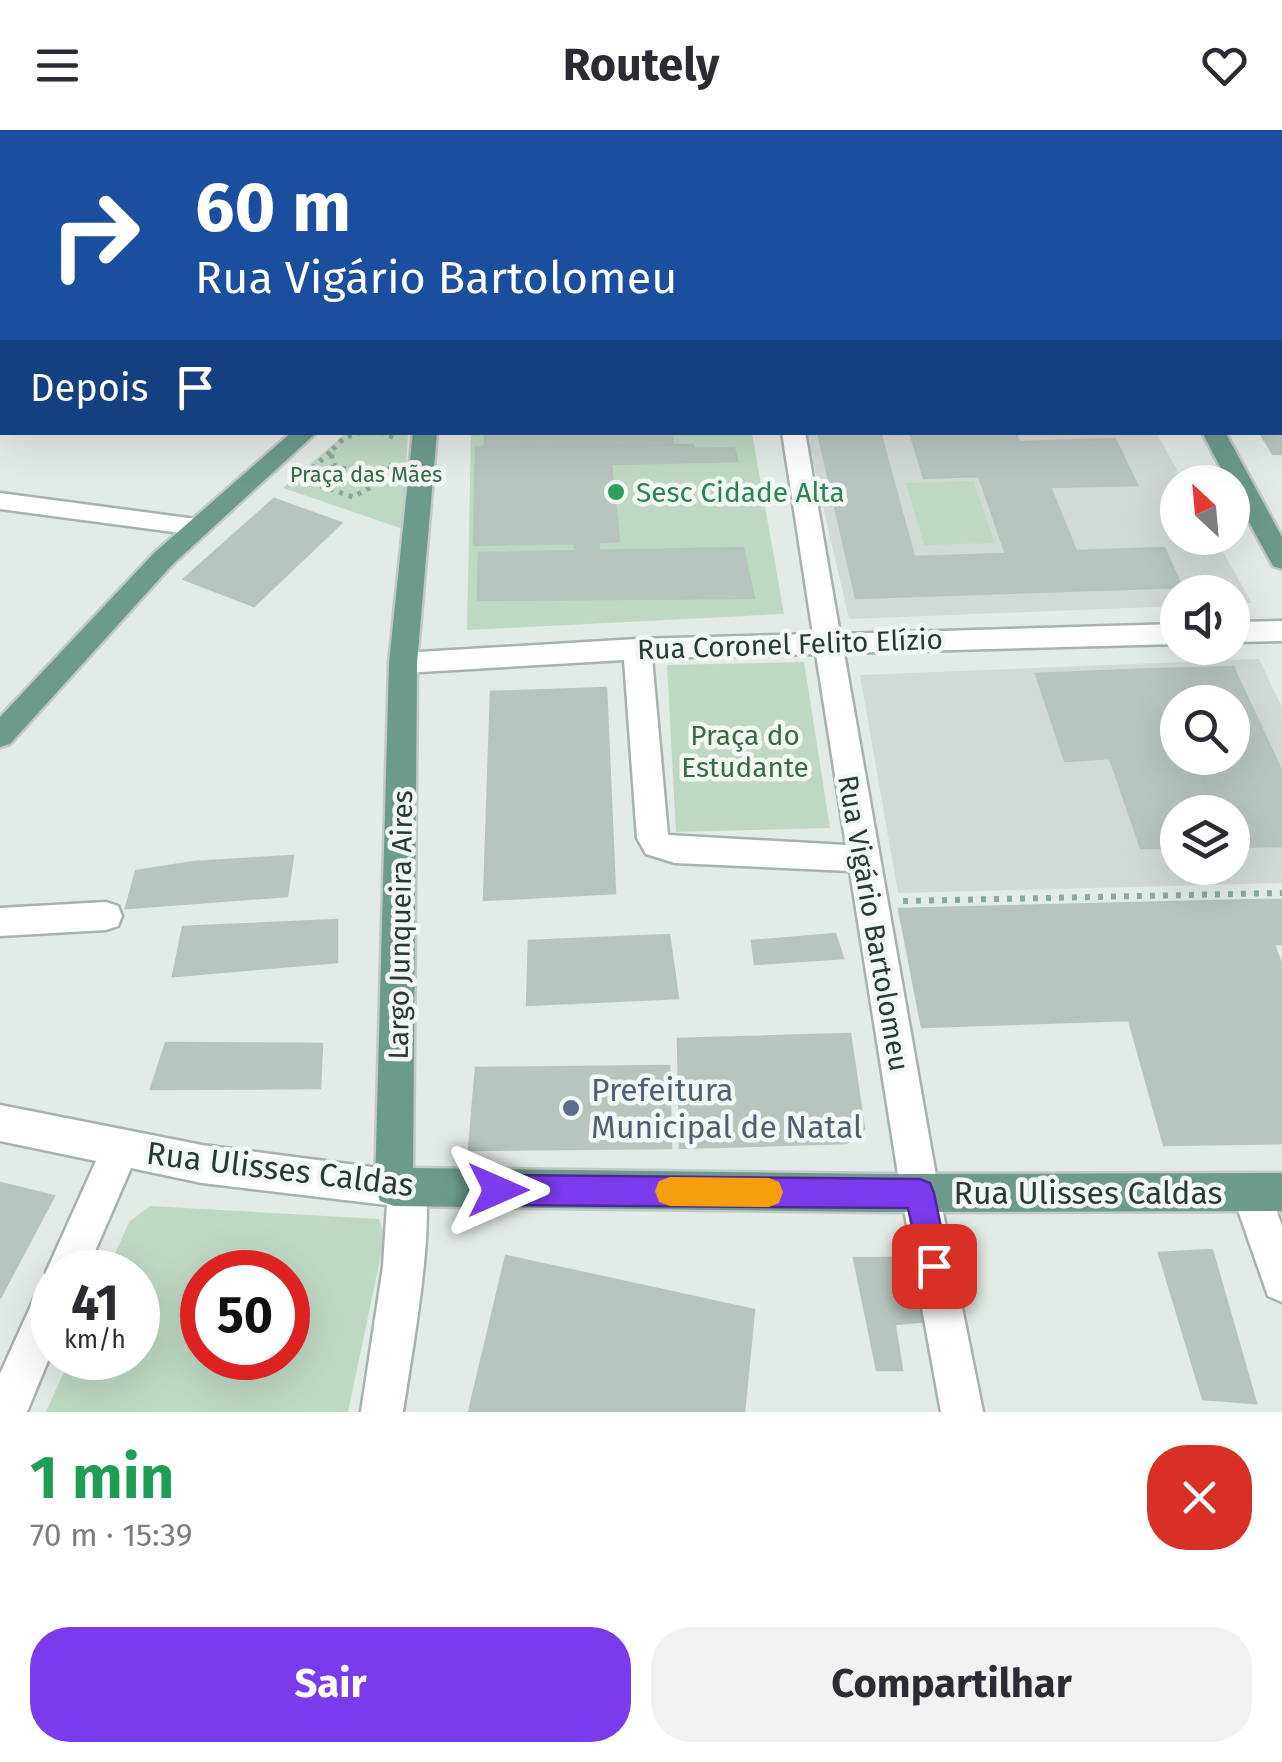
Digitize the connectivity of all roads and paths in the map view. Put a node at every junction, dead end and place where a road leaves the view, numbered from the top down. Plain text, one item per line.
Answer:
1 (303, 435) edge
2 (347, 435) edge
3 (352, 435) edge
4 (385, 435) edge
5 (424, 435) edge
6 (794, 435) edge
7 (1214, 435) edge
8 (344, 438) junction
9 (399, 443) dead end
10 (331, 451) junction
11 (0, 500) edge
12 (196, 527) junction
13 (1282, 560) edge
14 (1282, 631) edge
15 (1250, 632) edge
16 (1160, 634) edge
17 (828, 642) junction
18 (637, 649) junction
19 (403, 662) junction
20 (0, 736) edge
21 (863, 858) junction
22 (1282, 893) edge
23 (872, 902) junction
24 (106, 916) dead end
25 (0, 922) edge
26 (0, 1123) edge
27 (121, 1148) junction
28 (401, 1187) junction
29 (1266, 1192) edge
30 (920, 1193) junction
31 (76, 1250) edge
32 (1282, 1282) edge
33 (30, 1356) edge
34 (6, 1412) edge
35 (382, 1412) edge
36 (962, 1412) edge

1 - 12 main road
2 - 8 path
3 - 8 path
4 - 9 path
5 - 19 main road, Largo Junqueira Aires
6 - 17 street, Rua Vigário Bartolomeu
7 - 13 main road
8 - 10 path
10 - 10 path
11 - 12 street
12 - 20 main road
14 - 15 street
16 - 17 street, Rua Coronel Felito Elízio
17 - 18 street, Rua Coronel Felito Elízio
17 - 21 street, Rua Vigário Bartolomeu
18 - 19 street, Rua Coronel Felito Elízio
18 - 21 street
19 - 28 main road, Largo Junqueira Aires
21 - 23 street, Rua Vigário Bartolomeu
22 - 23 path
23 - 30 street, Rua Vigário Bartolomeu
24 - 25 street
26 - 27 street, Rua Ulisses Caldas
27 - 28 street, Rua Ulisses Caldas
27 - 31 street
28 - 30 main road, Rua Ulisses Caldas
28 - 35 street
29 - 30 main road, Rua Ulisses Caldas
29 - 32 street
30 - 36 street, Rua Vigário Bartolomeu
33 - 34 street

